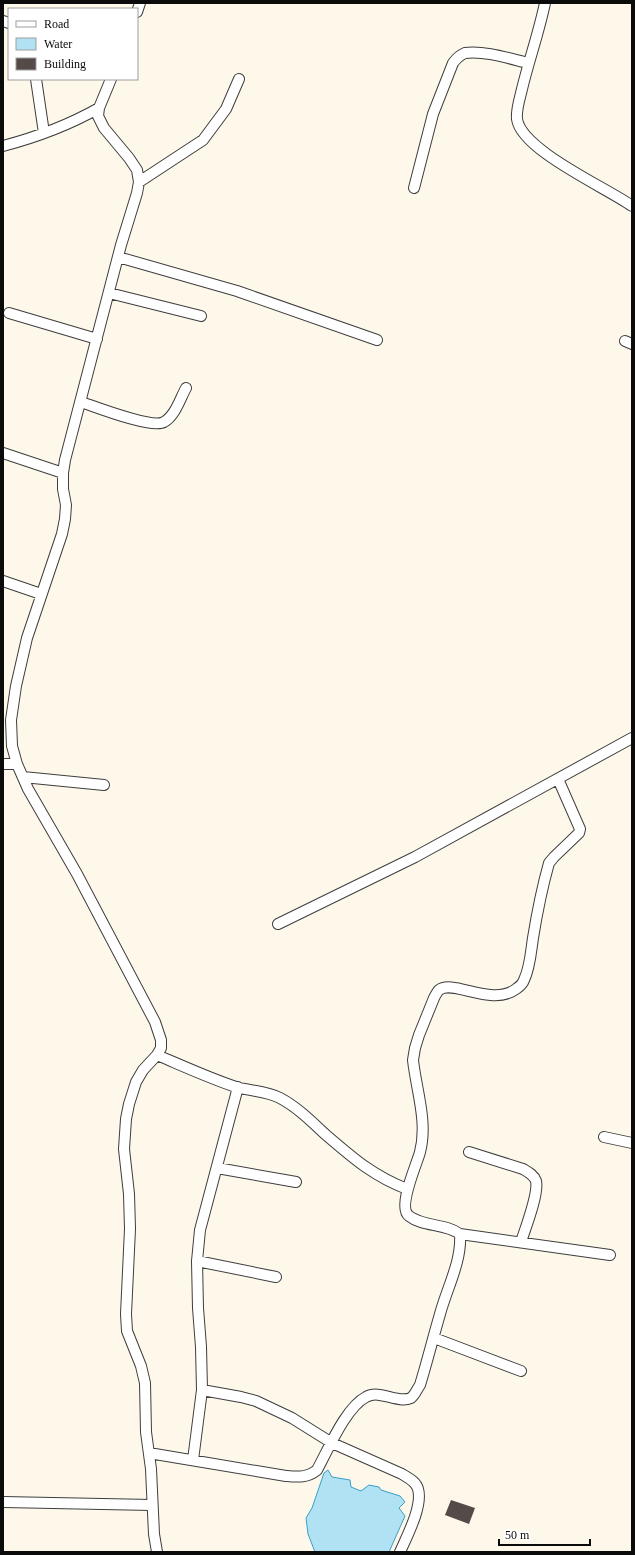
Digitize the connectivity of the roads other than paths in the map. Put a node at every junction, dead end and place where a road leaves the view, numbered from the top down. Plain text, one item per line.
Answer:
1 (545, 3) edge
2 (528, 63) junction
3 (239, 79) dead end
4 (36, 80) edge
5 (111, 80) edge
6 (99, 108) junction
7 (44, 133) junction
8 (3, 146) edge
9 (139, 182) junction
10 (414, 188) dead end
11 (632, 206) edge
12 (118, 257) junction
13 (109, 293) junction
14 (9, 313) dead end
15 (201, 316) dead end
16 (97, 338) junction
17 (377, 340) dead end
18 (186, 388) dead end
19 (81, 402) junction
20 (3, 453) edge
21 (63, 473) junction
22 (3, 581) edge
23 (41, 594) junction
24 (632, 738) edge
25 (3, 764) edge
26 (17, 764) junction
27 (23, 777) junction
28 (558, 779) junction
29 (104, 785) dead end
30 (278, 924) dead end
31 (157, 1055) junction
32 (238, 1087) junction
33 (604, 1137) dead end
34 (632, 1143) edge
35 (469, 1152) dead end
36 (217, 1168) junction
37 (296, 1182) dead end
38 (408, 1190) junction
39 (460, 1234) junction
40 (521, 1242) junction
41 (610, 1255) dead end
42 (197, 1261) junction
43 (276, 1277) dead end
44 (434, 1338) junction
45 (521, 1372) dead end
46 (202, 1390) junction
47 (332, 1443) junction
48 (149, 1453) junction
49 (193, 1460) junction
50 (3, 1502) edge
51 (152, 1505) junction
52 (157, 1552) edge
53 (402, 1552) edge

1 - 2 street
2 - 10 street
2 - 11 street
3 - 9 street
4 - 7 street
5 - 6 street
6 - 7 street
6 - 9 street
7 - 8 street
9 - 12 street
12 - 13 street
12 - 17 street
13 - 15 street
13 - 16 street
14 - 16 street
16 - 19 street
18 - 19 street
19 - 21 street
20 - 21 street
21 - 23 street
22 - 23 street
23 - 26 street
24 - 28 street
25 - 26 street
26 - 27 street
27 - 29 street
27 - 31 street
28 - 30 street
28 - 38 street
31 - 32 street
31 - 48 street
32 - 36 street
32 - 38 street
33 - 34 street
35 - 40 street
36 - 37 street
36 - 42 street
38 - 39 street
39 - 40 street
39 - 44 street
40 - 41 street
42 - 43 street
42 - 46 street
44 - 45 street
44 - 47 street
46 - 47 street
46 - 49 street
47 - 49 street
47 - 53 street
48 - 49 street
48 - 51 street
50 - 51 street
51 - 52 street

